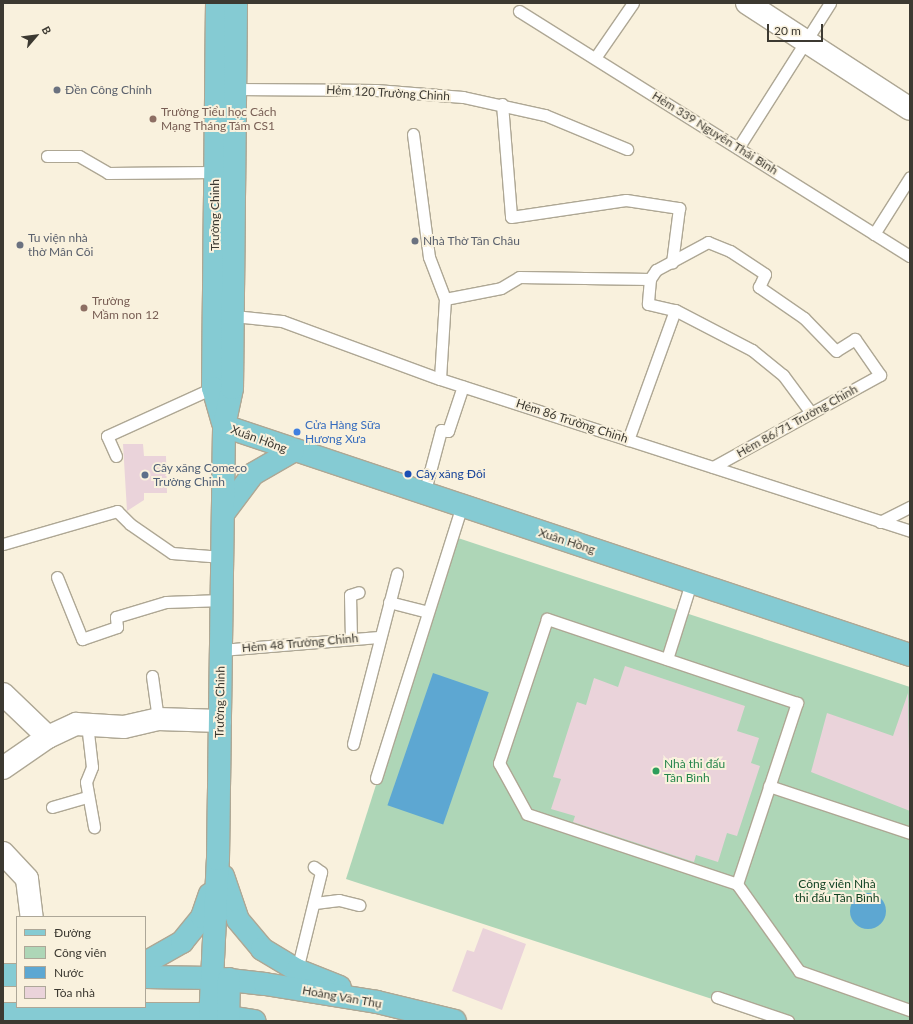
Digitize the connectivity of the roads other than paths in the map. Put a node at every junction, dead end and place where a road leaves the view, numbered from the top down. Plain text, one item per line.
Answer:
1 (217, 3) edge
2 (236, 3) edge
3 (633, 3) edge
4 (747, 3) edge
5 (830, 3) edge
6 (519, 11) dead end
7 (805, 41) junction
8 (595, 58) junction
9 (236, 89) junction
10 (502, 104) junction
11 (910, 109) edge
12 (413, 134) dead end
13 (738, 148) junction
14 (627, 149) dead end
15 (47, 156) dead end
16 (225, 173) junction
17 (910, 177) edge
18 (874, 234) junction
19 (910, 256) edge
20 (672, 263) junction
21 (650, 278) junction
22 (445, 299) junction
23 (675, 310) junction
24 (234, 316) junction
25 (440, 379) junction
26 (463, 386) junction
27 (214, 388) junction
28 (811, 413) junction
29 (224, 426) junction
30 (628, 440) junction
31 (293, 451) junction
32 (116, 456) dead end
33 (713, 467) junction
34 (424, 494) junction
35 (462, 506) junction
36 (910, 507) edge
37 (223, 514) junction
38 (880, 522) junction
39 (910, 532) edge
40 (3, 544) edge
41 (222, 557) junction
42 (397, 574) dead end
43 (57, 577) dead end
44 (691, 583) junction
45 (359, 592) dead end
46 (222, 600) junction
47 (389, 602) junction
48 (428, 612) junction
49 (378, 637) junction
50 (351, 639) junction
51 (221, 650) junction
52 (910, 655) edge
53 (667, 658) junction
54 (152, 676) dead end
55 (3, 694) edge
56 (158, 719) junction
57 (220, 721) junction
58 (86, 724) junction
59 (48, 737) junction
60 (353, 744) dead end
61 (3, 768) edge
62 (376, 778) dead end
63 (769, 786) junction
64 (88, 797) junction
65 (52, 807) dead end
66 (94, 827) dead end
67 (910, 833) edge
68 (3, 853) edge
69 (218, 860) junction
70 (314, 867) dead end
71 (737, 884) junction
72 (315, 903) junction
73 (359, 905) dead end
74 (32, 916) edge
75 (146, 963) edge
76 (297, 970) junction
77 (3, 975) edge
78 (16, 975) edge
79 (146, 978) edge
80 (220, 979) junction
81 (717, 997) dead end
82 (377, 1002) junction
83 (910, 1010) edge
84 (142, 1011) edge
85 (3, 1014) edge
86 (112, 1018) edge
87 (219, 1018) edge
88 (254, 1021) edge
89 (455, 1021) edge
90 (788, 1021) edge

1 - 16 main road, Trường Chinh
2 - 9 main road, Trường Chinh
3 - 8 lane
4 - 7 street
5 - 7 lane
6 - 8 lane, Hẻm 339 Nguyễn Thái Bình
7 - 11 street
7 - 13 lane
8 - 13 lane, Hẻm 339 Nguyễn Thái Bình
9 - 10 lane, Hẻm 120 Trường Chinh
9 - 16 main road, Trường Chinh
10 - 14 lane, Hẻm 120 Trường Chinh
10 - 20 lane
12 - 22 lane
13 - 18 lane, Hẻm 339 Nguyễn Thái Bình
15 - 16 lane
16 - 24 main road, Trường Chinh
16 - 27 main road, Trường Chinh
17 - 18 lane
18 - 19 lane, Hẻm 339 Nguyễn Thái Bình
20 - 21 lane
20 - 28 lane, Hẻm 86/71 Trường Chinh
21 - 22 lane
21 - 23 lane
22 - 25 lane
23 - 28 lane
23 - 30 lane
24 - 25 lane, Hẻm 86 Trường Chinh
24 - 29 main road, Trường Chinh
25 - 26 lane, Hẻm 86 Trường Chinh
26 - 30 lane, Hẻm 86 Trường Chinh
26 - 34 lane
27 - 29 main road, Trường Chinh
27 - 32 lane
28 - 33 lane, Hẻm 86/71 Trường Chinh
29 - 31 main road, Xuân Hồng
29 - 37 main road, Trường Chinh
30 - 33 lane, Hẻm 86 Trường Chinh
31 - 34 main road, Xuân Hồng
31 - 37 main road
33 - 38 lane, Hẻm 86 Trường Chinh
34 - 35 main road, Xuân Hồng
35 - 44 main road, Xuân Hồng
35 - 48 lane
36 - 38 lane
37 - 41 main road, Trường Chinh
38 - 39 lane, Hẻm 86 Trường Chinh
40 - 41 lane
41 - 46 main road, Trường Chinh
42 - 47 lane, Hẻm 48 Trường Chinh
43 - 46 lane
44 - 52 main road, Xuân Hồng
44 - 53 lane
45 - 50 lane
46 - 51 main road, Trường Chinh
47 - 48 lane
47 - 49 lane, Hẻm 48 Trường Chinh
48 - 62 lane
49 - 50 lane, Hẻm 48 Trường Chinh
49 - 60 lane, Hẻm 48 Trường Chinh
50 - 51 lane, Hẻm 48 Trường Chinh
51 - 57 main road, Trường Chinh
53 - 63 lane
53 - 71 lane
54 - 56 lane
55 - 59 street
56 - 57 street
56 - 58 street
57 - 69 main road, Trường Chinh
58 - 59 street
58 - 64 lane
59 - 61 street
63 - 67 lane
63 - 71 lane
64 - 65 lane
64 - 66 lane
68 - 74 street
69 - 75 main road
69 - 76 main road
69 - 80 main road, Trường Chinh
70 - 72 lane
71 - 83 lane
72 - 73 lane
72 - 76 lane
76 - 82 main road
77 - 78 main road
79 - 80 main road, Hoàng Văn Thụ
80 - 82 main road, Hoàng Văn Thụ
80 - 87 main road, Trường Chinh
81 - 90 lane
82 - 89 main road, Hoàng Văn Thụ
84 - 86 main road
84 - 87 main road
85 - 86 main road
87 - 88 main road

